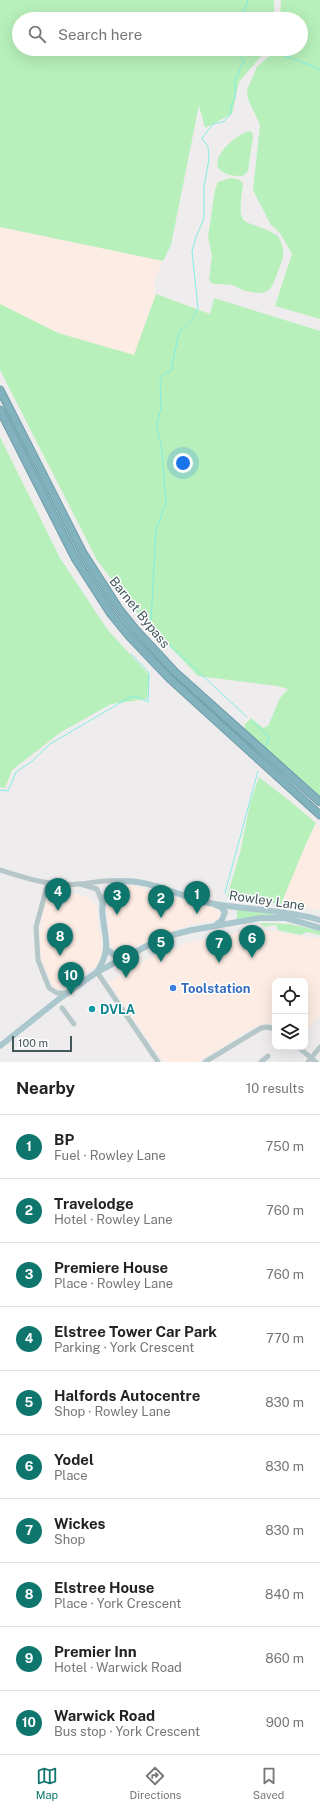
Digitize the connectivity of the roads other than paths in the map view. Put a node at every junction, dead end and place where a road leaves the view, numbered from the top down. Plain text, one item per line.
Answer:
1 (0, 390) edge
2 (0, 410) edge
3 (320, 802) edge
4 (320, 815) edge
5 (0, 870) edge
6 (122, 882) junction
7 (48, 883) junction
8 (80, 884) junction
9 (102, 902) junction
10 (215, 904) junction
11 (320, 920) edge
12 (216, 925) junction
13 (320, 928) edge
14 (106, 949) junction
15 (129, 954) junction
16 (97, 972) junction
17 (64, 995) junction
18 (62, 1008) dead end
19 (74, 1024) dead end
20 (272, 1028) edge
21 (0, 1046) edge
22 (320, 1048) edge
23 (301, 1050) edge
24 (268, 1056) dead end
25 (309, 1060) edge
26 (158, 1062) edge
27 (205, 1062) edge
28 (261, 1062) edge
29 (316, 1062) edge

1 - 3 highway, Barnet Bypass
2 - 4 highway, Barnet Bypass
5 - 7 street, Rowley Lane
6 - 8 street, Rowley Lane
6 - 9 main road
6 - 10 main road, Rowley Lane
7 - 8 street, Rowley Lane
7 - 17 street
8 - 9 street
9 - 14 main road
10 - 11 main road, Rowley Lane
10 - 12 main road
12 - 13 main road, Rowley Lane
12 - 15 main road, Rowley Lane
14 - 15 main road
14 - 16 main road
15 - 16 main road, Rowley Lane
16 - 17 main road
16 - 26 street
17 - 21 main road
18 - 19 street
20 - 27 street
22 - 25 street
23 - 25 street
24 - 28 street
25 - 29 street

